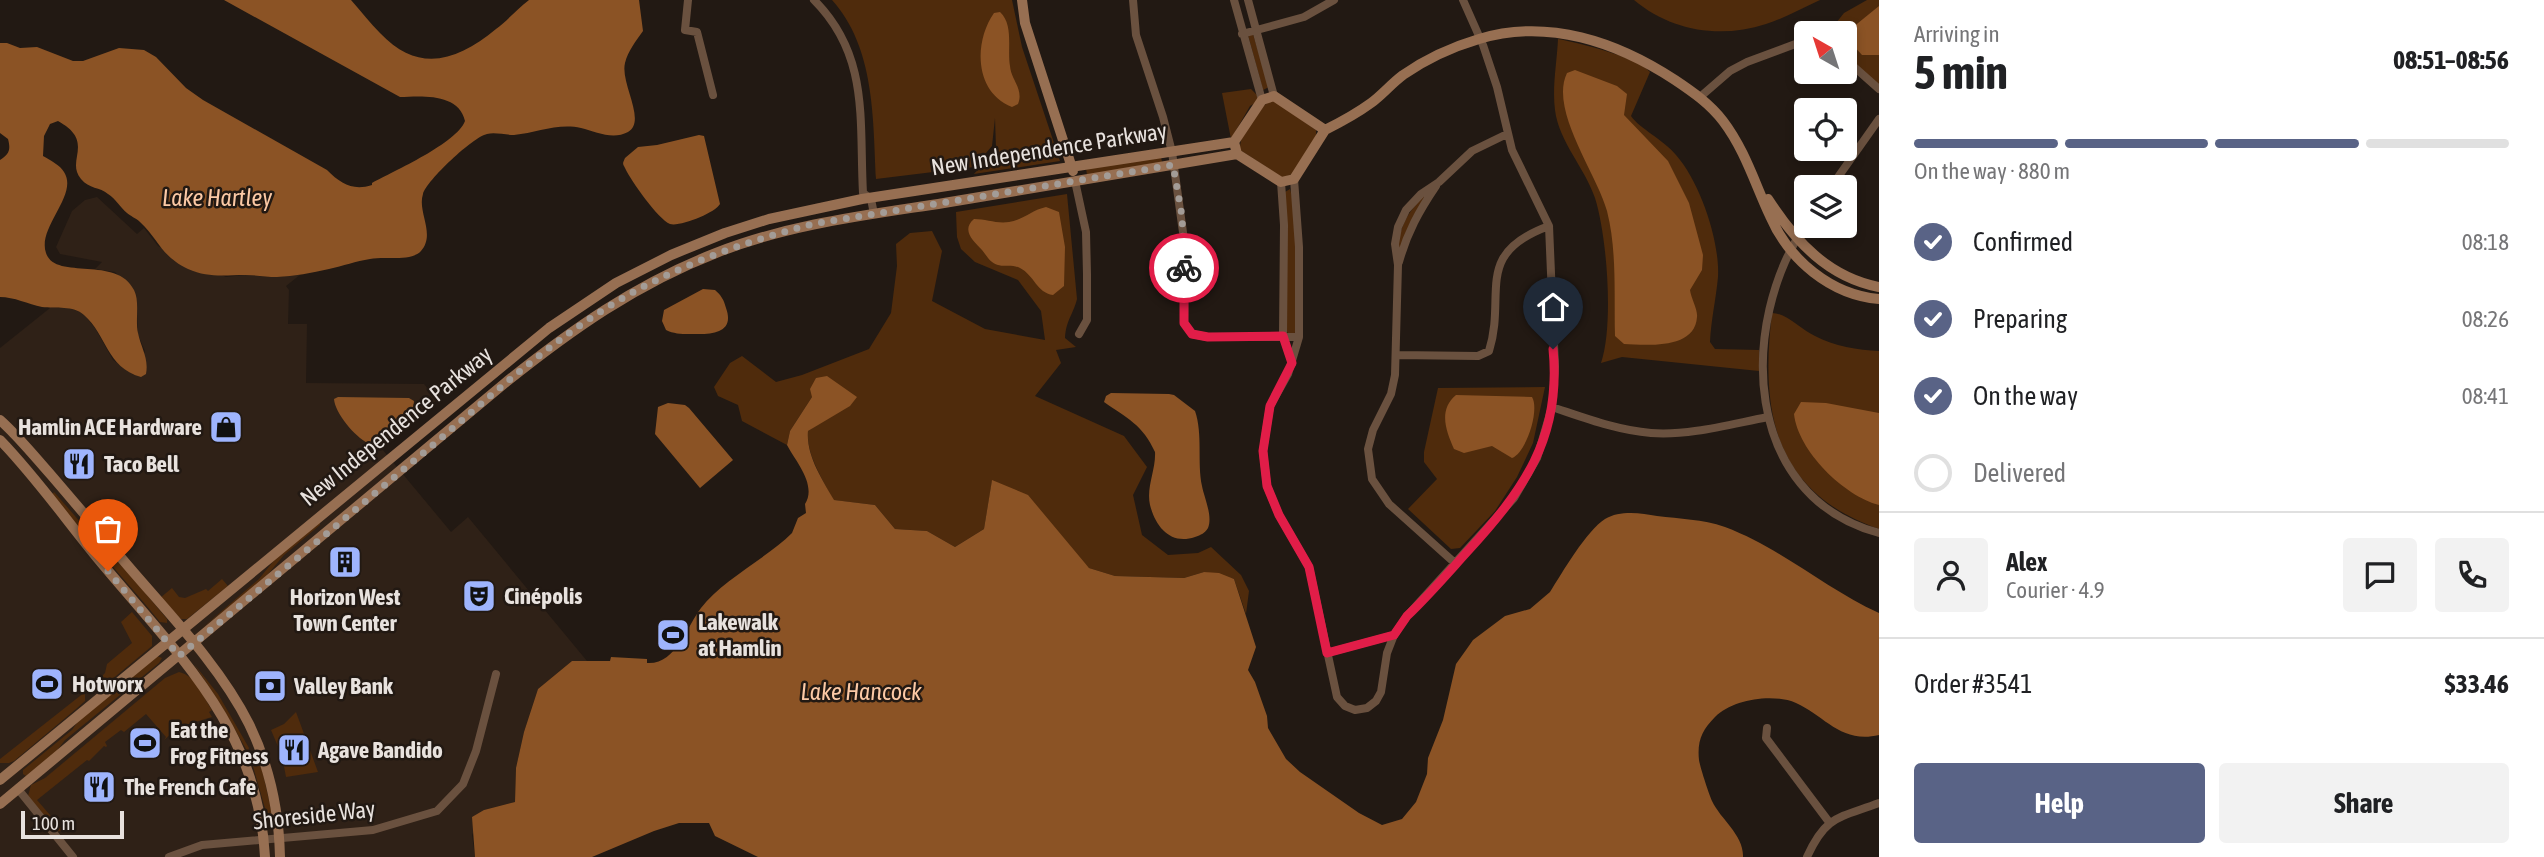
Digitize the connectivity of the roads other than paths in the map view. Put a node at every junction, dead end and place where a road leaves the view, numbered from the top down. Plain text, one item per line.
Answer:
1 (688, 0) edge
2 (814, 0) edge
3 (1022, 0) edge
4 (1133, 0) edge
5 (1234, 0) edge
6 (1248, 0) edge
7 (1334, 0) edge
8 (1463, 0) edge
9 (1256, 31) junction
10 (1242, 34) junction
11 (1481, 38) junction
12 (1794, 44) edge
13 (1857, 70) edge
14 (1879, 89) edge
15 (713, 95) dead end
16 (1274, 96) junction
17 (1700, 97) junction
18 (1262, 100) junction
19 (1879, 118) edge
20 (1325, 130) junction
21 (1507, 134) junction
22 (1234, 142) junction
23 (1172, 152) junction
24 (1237, 154) junction
25 (1173, 165) junction
26 (1071, 167) junction
27 (1840, 175) edge
28 (1294, 179) junction
29 (1075, 181) junction
30 (1281, 182) junction
31 (1757, 182) junction
32 (871, 199) junction
33 (874, 214) junction
34 (1549, 226) junction
35 (1794, 234) edge
36 (1797, 238) joint
37 (1791, 250) junction
38 (1879, 287) edge
39 (1879, 299) edge
40 (1079, 334) dead end
41 (1283, 336) junction
42 (1299, 337) junction
43 (1396, 355) junction
44 (1292, 363) junction
45 (1552, 407) junction
46 (1768, 417) junction
47 (0, 421) edge
48 (0, 440) edge
49 (46, 469) junction
50 (34, 480) junction
51 (1879, 533) edge
52 (1456, 564) junction
53 (181, 630) junction
54 (1394, 635) junction
55 (167, 641) junction
56 (193, 644) junction
57 (1327, 653) junction
58 (179, 656) junction
59 (496, 674) dead end
60 (1767, 728) dead end
61 (27, 757) junction
62 (0, 780) edge
63 (18, 789) junction
64 (1879, 803) edge
65 (0, 804) edge
66 (1829, 822) junction
67 (279, 837) junction
68 (264, 838) junction
69 (73, 857) edge
70 (169, 857) edge
71 (265, 857) edge
72 (280, 857) edge
73 (1807, 857) edge

1 - 15 street
2 - 32 street
3 - 26 street
4 - 23 street
5 - 10 street
6 - 9 street
7 - 9 street
8 - 11 street
9 - 10 street
9 - 16 street
10 - 18 street
11 - 17 street
11 - 20 street
11 - 21 street
12 - 17 street
13 - 14 street
16 - 18 street
16 - 20 street
17 - 31 street
18 - 22 street
19 - 27 street
20 - 28 street
21 - 34 street
21 - 43 street
22 - 23 street, New Independence Parkway
22 - 24 street
23 - 25 street
23 - 26 street, New Independence Parkway
24 - 25 street, New Independence Parkway
24 - 30 street
25 - 29 street, New Independence Parkway
25 - 41 street
26 - 29 street
26 - 32 street, New Independence Parkway
28 - 30 street
28 - 42 street
29 - 33 street, New Independence Parkway
29 - 40 street
30 - 41 street
31 - 35 street
31 - 37 street
32 - 33 street
32 - 53 street, New Independence Parkway
33 - 56 street, New Independence Parkway
34 - 43 street
34 - 45 street
36 - 37 street
36 - 38 street
37 - 39 street
37 - 46 street
41 - 42 street
41 - 44 street
42 - 44 street
43 - 52 street
44 - 57 street
45 - 46 street
45 - 52 street
46 - 51 street
47 - 49 street
48 - 50 street
49 - 50 street
49 - 53 street
50 - 55 street
52 - 54 street
53 - 55 street, New Independence Parkway
53 - 56 street
54 - 57 street
54 - 57 street
55 - 58 street
55 - 61 street, New Independence Parkway
56 - 58 street, New Independence Parkway
56 - 67 street
58 - 63 street, New Independence Parkway
58 - 68 street
59 - 67 street, Shoreside Way
60 - 66 street
61 - 62 street, New Independence Parkway
61 - 63 street
63 - 65 street, New Independence Parkway
63 - 69 street
64 - 66 street
66 - 73 street
67 - 68 street, Shoreside Way
67 - 72 street
68 - 70 street, Shoreside Way
68 - 71 street

